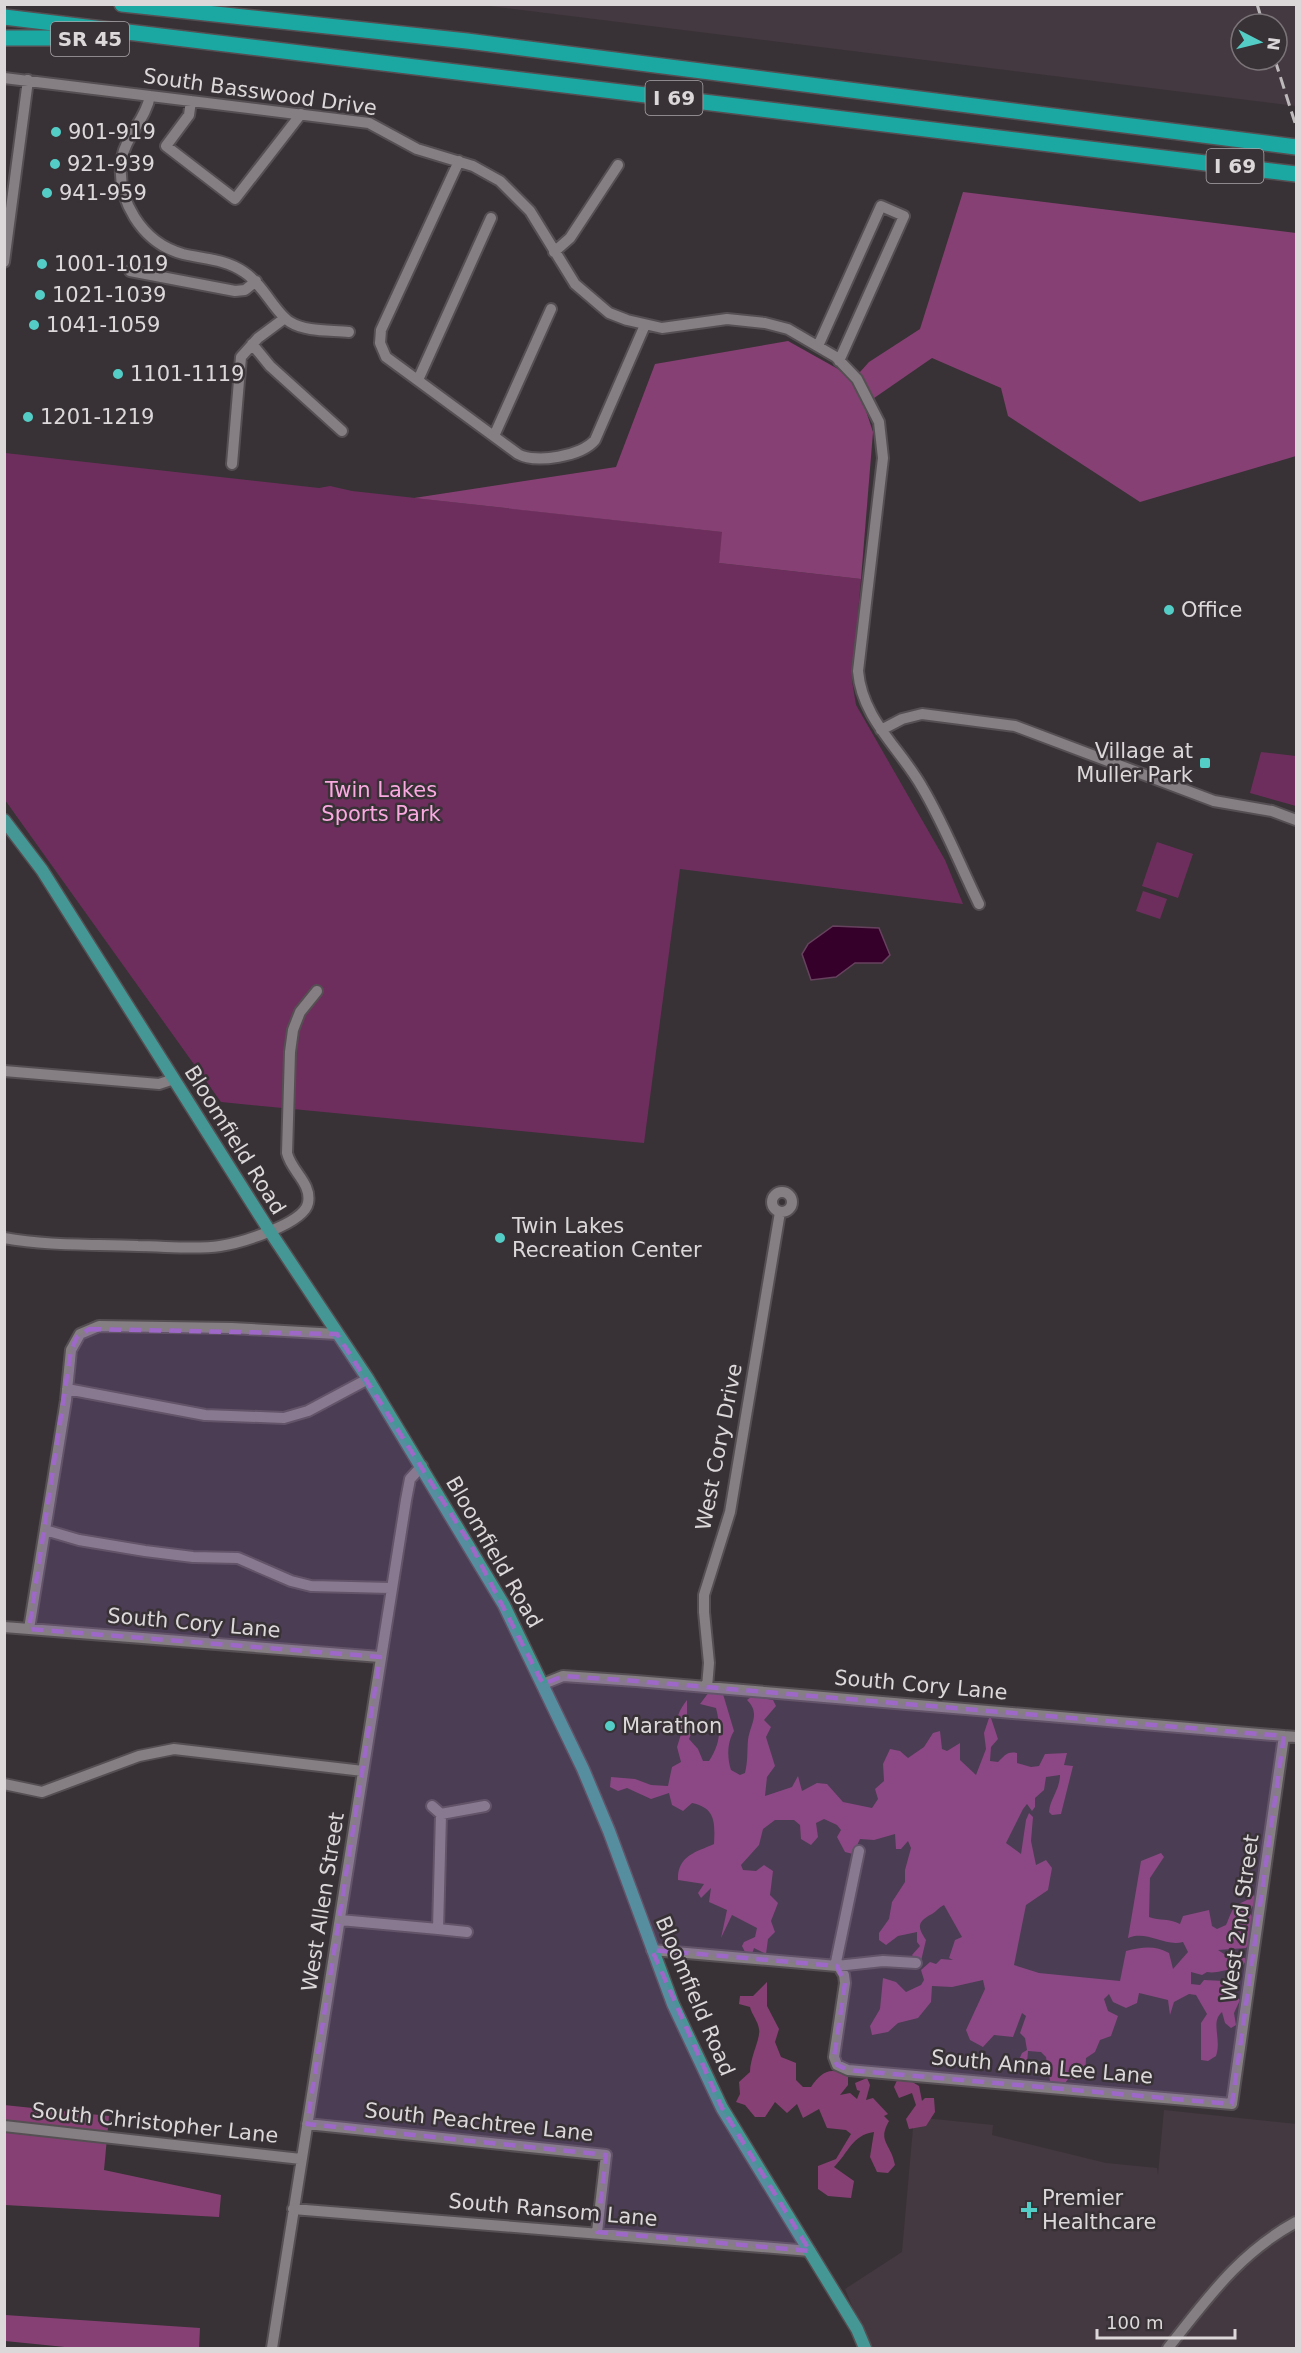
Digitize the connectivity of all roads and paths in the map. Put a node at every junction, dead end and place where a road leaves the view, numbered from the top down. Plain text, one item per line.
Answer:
1 (122, 4) edge
2 (4, 17) edge
3 (4, 38) edge
4 (176, 38) junction
5 (4, 78) edge
6 (28, 80) junction
7 (150, 96) junction
8 (191, 102) junction
9 (301, 114) junction
10 (1220, 138) junction
11 (1296, 140) edge
12 (1296, 147) edge
13 (459, 161) junction
14 (618, 165) dead end
15 (1296, 174) edge
16 (491, 218) dead end
17 (554, 252) junction
18 (4, 262) edge
19 (130, 271) dead end
20 (256, 281) junction
21 (551, 309) dead end
22 (285, 318) junction
23 (645, 325) junction
24 (349, 332) dead end
25 (252, 344) junction
26 (818, 346) junction
27 (839, 361) junction
28 (418, 380) junction
29 (342, 431) dead end
30 (494, 436) junction
31 (232, 464) dead end
32 (881, 730) junction
33 (4, 820) edge
34 (1296, 820) edge
35 (979, 904) dead end
36 (317, 991) dead end
37 (4, 1071) edge
38 (174, 1079) junction
39 (780, 1212) dead end
40 (269, 1230) junction
41 (4, 1238) edge
42 (338, 1334) junction
43 (368, 1379) junction
44 (67, 1389) junction
45 (422, 1466) junction
46 (45, 1530) junction
47 (391, 1588) junction
48 (4, 1627) edge
49 (29, 1629) junction
50 (380, 1657) junction
51 (543, 1684) junction
52 (707, 1687) junction
53 (1284, 1736) junction
54 (1296, 1737) edge
55 (363, 1771) junction
56 (4, 1784) edge
57 (485, 1806) dead end
58 (859, 1851) dead end
59 (340, 1920) junction
60 (438, 1929) junction
61 (467, 1932) dead end
62 (652, 1950) junction
63 (916, 1963) dead end
64 (837, 1966) junction
65 (1232, 2104) joint
66 (307, 2124) junction
67 (4, 2126) edge
68 (301, 2159) junction
69 (293, 2209) junction
70 (1296, 2222) edge
71 (597, 2232) junction
72 (810, 2251) junction
73 (272, 2349) edge
74 (865, 2349) edge
75 (1168, 2349) edge

1 - 10 highway, I 69
2 - 4 highway, I 69
3 - 4 highway, SR 45
4 - 15 highway, I 69
5 - 6 street, South Basswood Drive
6 - 7 street, South Basswood Drive
6 - 18 street
7 - 8 street, South Basswood Drive
7 - 20 street
8 - 9 street, South Basswood Drive
8 - 9 street
9 - 13 street, South Basswood Drive
10 - 11 highway
10 - 12 highway, I 69
13 - 17 street, South Basswood Drive
13 - 28 street
14 - 17 street
16 - 28 street
17 - 23 street, South Basswood Drive
19 - 20 street
20 - 22 street
21 - 30 street
22 - 24 street
22 - 25 street
23 - 26 street, South Basswood Drive
23 - 30 street
25 - 29 street
25 - 31 street
26 - 27 street, South Basswood Drive
26 - 27 street
27 - 32 street, South Basswood Drive
28 - 30 street
32 - 34 street
32 - 35 street, South Basswood Drive
33 - 38 main road, Bloomfield Road
36 - 40 street
37 - 38 street
38 - 40 main road, Bloomfield Road
39 - 52 street, West Cory Drive
40 - 41 street
40 - 42 main road, Bloomfield Road
42 - 43 main road, Bloomfield Road
42 - 44 street
43 - 44 street
43 - 45 main road, Bloomfield Road
44 - 46 street
45 - 47 street, West Allen Street
45 - 51 main road, Bloomfield Road
46 - 47 street
46 - 49 street
47 - 50 street, West Allen Street
48 - 49 street, South Cory Lane
49 - 50 street, South Cory Lane
50 - 55 street, West Allen Street
51 - 52 street, South Cory Lane
51 - 62 main road, Bloomfield Road
52 - 53 street, South Cory Lane
53 - 54 street, South Cory Lane
53 - 65 street, West 2nd Street
55 - 56 street
55 - 59 street, West Allen Street
57 - 60 street
58 - 64 street
59 - 60 street
59 - 66 street, West Allen Street
60 - 61 street
62 - 64 street
62 - 72 main road, Bloomfield Road
63 - 64 street
64 - 65 street, South Anna Lee Lane
66 - 68 street, West Allen Street
66 - 71 street, South Peachtree Lane
67 - 68 street, South Christopher Lane
68 - 69 street, West Allen Street
69 - 71 street, South Ransom Lane
69 - 73 street, West Allen Street
70 - 75 street
71 - 72 street, South Ransom Lane
72 - 74 main road, Bloomfield Road

